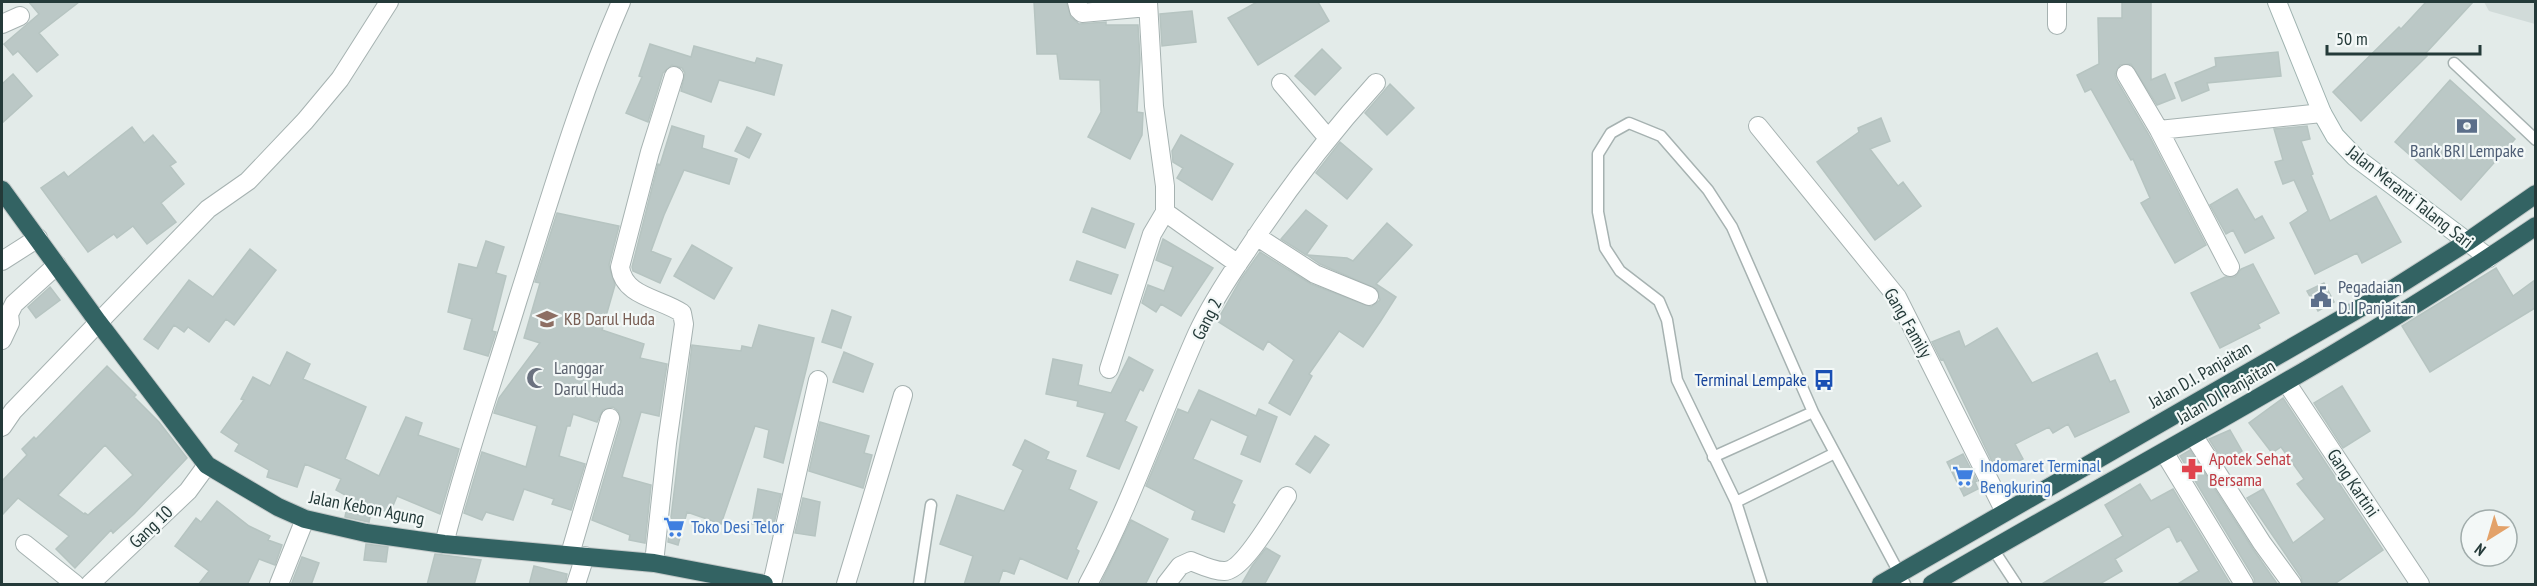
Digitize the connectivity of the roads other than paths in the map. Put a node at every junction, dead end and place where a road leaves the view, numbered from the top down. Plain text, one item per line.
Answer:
1 (389, 2) edge
2 (621, 2) edge
3 (1077, 2) edge
4 (2057, 2) edge
5 (2277, 2) edge
6 (1148, 4) edge
7 (20, 16) dead end
8 (2, 24) edge
9 (2056, 25) dead end
10 (2454, 63) dead end
11 (2126, 74) dead end
12 (674, 76) dead end
13 (1281, 83) dead end
14 (1376, 83) dead end
15 (2322, 113) junction
16 (1758, 126) dead end
17 (2159, 130) junction
18 (1328, 137) junction
19 (2535, 140) edge
20 (2, 190) edge
21 (2535, 194) edge
22 (1166, 212) junction
23 (2535, 226) edge
24 (1256, 236) junction
25 (38, 238) junction
26 (2467, 242) junction
27 (2489, 258) junction
28 (2, 261) edge
29 (1238, 264) junction
30 (57, 266) junction
31 (2230, 267) dead end
32 (1369, 296) dead end
33 (98, 322) junction
34 (2, 340) edge
35 (1110, 369) dead end
36 (818, 380) dead end
37 (2286, 382) junction
38 (903, 395) dead end
39 (1813, 412) junction
40 (610, 418) dead end
41 (2, 427) edge
42 (2193, 435) junction
43 (2109, 452) junction
44 (2164, 452) junction
45 (1835, 453) junction
46 (1713, 457) junction
47 (207, 465) junction
48 (2122, 476) junction
49 (1287, 496) dead end
50 (1736, 502) junction
51 (931, 505) dead end
52 (2005, 512) junction
53 (305, 519) junction
54 (25, 544) dead end
55 (444, 544) junction
56 (1993, 549) junction
57 (578, 555) junction
58 (654, 563) junction
59 (1902, 580) edge
60 (756, 584) edge
61 (75, 585) edge
62 (90, 585) edge
63 (279, 585) edge
64 (576, 585) edge
65 (772, 585) edge
66 (846, 585) edge
67 (919, 585) edge
68 (1088, 585) edge
69 (1167, 585) edge
70 (1762, 585) edge
71 (1881, 585) edge
72 (1932, 585) edge
73 (2016, 585) edge
74 (2244, 585) edge
75 (2292, 585) edge
76 (2420, 585) edge

1 - 33 street
2 - 55 street
3 - 6 street
4 - 9 street
5 - 15 street, Jalan Meranti Talang Sari
6 - 22 street
7 - 8 street
10 - 19 lane
11 - 17 street
12 - 58 street
13 - 18 street
14 - 18 street, Gang 2
15 - 17 street
15 - 26 street, Jalan Meranti Talang Sari
16 - 52 street, Gang Family
17 - 31 street
18 - 24 street, Gang 2
20 - 25 highway, Jalan Kebon Agung
21 - 26 highway, Jalan D.I. Panjaitan
22 - 29 street
22 - 35 street
23 - 27 highway, Jalan DI Panjaitan
24 - 29 street, Gang 2
24 - 32 street
25 - 28 street
25 - 30 highway, Jalan Kebon Agung
26 - 27 street, Jalan Meranti Talang Sari
26 - 43 highway, Jalan D.I. Panjaitan
27 - 37 highway, Jalan DI Panjaitan
29 - 68 street, Gang 2
30 - 33 highway, Jalan Kebon Agung
30 - 34 street
33 - 41 street
33 - 47 highway, Jalan Kebon Agung
36 - 65 street
37 - 42 highway, Jalan DI Panjaitan
37 - 76 street, Gang Kartini
38 - 66 street
39 - 45 lane
39 - 46 lane
39 - 46 lane
40 - 57 street
42 - 44 highway, Jalan DI Panjaitan
42 - 75 street
43 - 48 highway
43 - 52 highway, Jalan D.I. Panjaitan
44 - 48 highway, Jalan DI Panjaitan
44 - 74 street
45 - 50 lane
45 - 59 lane
46 - 50 lane
47 - 53 highway, Jalan Kebon Agung
47 - 62 street, Gang 10
48 - 56 highway, Jalan DI Panjaitan
49 - 69 street
50 - 70 lane
51 - 67 lane
52 - 59 highway, Jalan D.I. Panjaitan
53 - 55 highway, Jalan Kebon Agung
53 - 63 street
54 - 61 street
55 - 57 highway, Jalan Kebon Agung
56 - 72 highway, Jalan DI Panjaitan
56 - 73 lane
57 - 58 highway, Jalan Kebon Agung
57 - 64 street
58 - 60 highway, Jalan Kebon Agung
59 - 71 highway, Jalan D.I. Panjaitan

